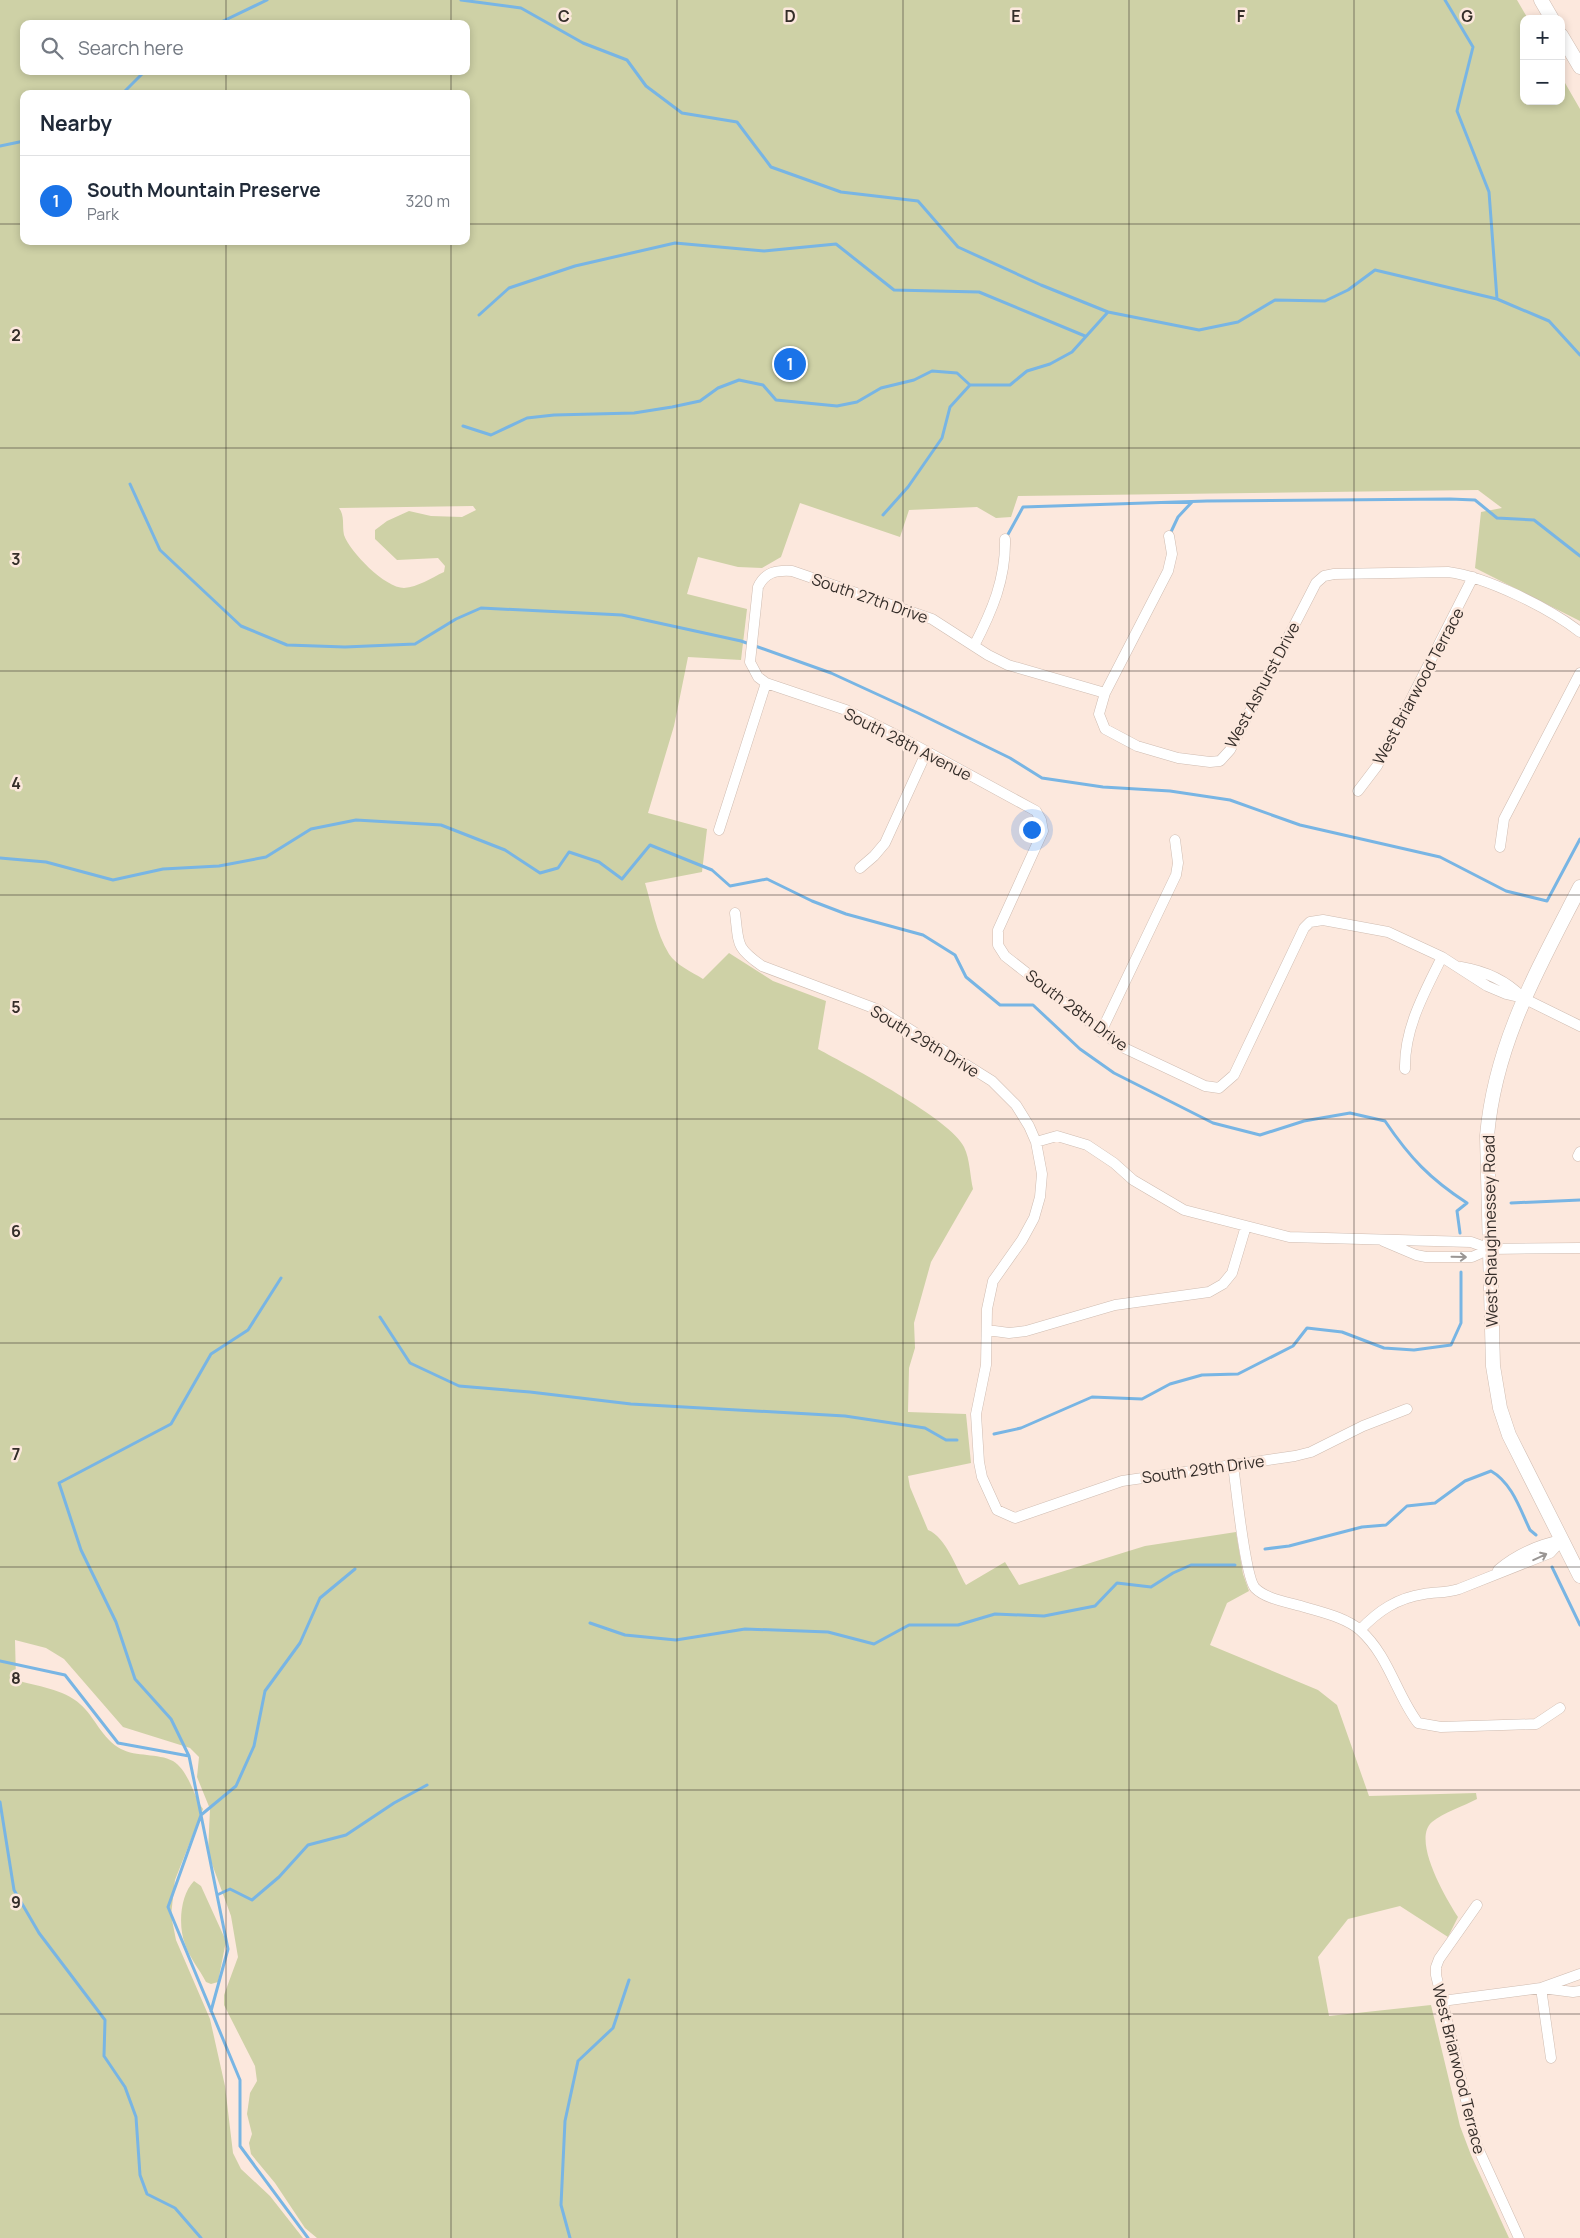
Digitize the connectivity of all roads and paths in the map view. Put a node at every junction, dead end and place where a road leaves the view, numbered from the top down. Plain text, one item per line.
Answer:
1 (1541, 0) edge
2 (1550, 15) edge
3 (1565, 42) edge
4 (1580, 67) edge
5 (1169, 536) dead end
6 (1005, 539) dead end
7 (1473, 577) junction
8 (1580, 632) edge
9 (974, 646) junction
10 (1580, 673) edge
11 (766, 683) junction
12 (1105, 693) junction
13 (927, 752) junction
14 (1358, 791) dead end
15 (719, 830) dead end
16 (1175, 840) dead end
17 (1500, 847) dead end
18 (860, 868) dead end
19 (1580, 887) edge
20 (735, 913) dead end
21 (998, 945) joint
22 (1442, 957) junction
23 (1460, 967) junction
24 (1492, 976) junction
25 (1487, 986) junction
26 (1523, 998) junction
27 (1580, 1026) edge
28 (1101, 1032) junction
29 (1405, 1069) dead end
30 (1036, 1142) junction
31 (1246, 1226) junction
32 (1381, 1240) junction
33 (1439, 1242) junction
34 (1580, 1248) edge
35 (1490, 1249) junction
36 (1438, 1257) junction
37 (988, 1330) junction
38 (1407, 1409) dead end
39 (1233, 1465) junction
40 (1562, 1540) junction
41 (1580, 1576) edge
42 (1360, 1630) junction
43 (1560, 1708) dead end
44 (1477, 1905) dead end
45 (1580, 1974) edge
46 (1541, 1988) junction
47 (1580, 1991) edge
48 (1442, 2001) junction
49 (1552, 2058) dead end
50 (1519, 2238) edge

1 - 2 street
3 - 4 street
5 - 12 street
6 - 9 street
7 - 8 street
7 - 12 street, West Ashurst Drive
7 - 14 street, West Briarwood Terrace
9 - 11 street, South 27th Drive
9 - 12 street, South 27th Drive
10 - 17 street
11 - 13 street, South 28th Avenue
11 - 15 street
13 - 18 street
13 - 21 street, South 28th Avenue
16 - 28 street
19 - 26 street, West Shaughnessey Road
20 - 30 street, South 29th Drive
21 - 28 street, South 28th Drive
22 - 23 street
22 - 28 street, South 28th Drive
22 - 29 street
23 - 24 street
23 - 25 street
24 - 25 street
24 - 26 street
25 - 26 street
26 - 27 street
26 - 35 street, West Shaughnessey Road
30 - 31 street
30 - 37 street, South 29th Drive
31 - 32 street
31 - 37 street
32 - 33 street
32 - 36 street
33 - 35 street
33 - 36 street
34 - 35 street
36 -> 35 street
35 - 40 street, West Shaughnessey Road
37 - 39 street, South 29th Drive
38 - 39 street, South 29th Drive
39 - 42 street
40 - 41 street, West Shaughnessey Road
40 - 42 street
42 - 43 street
44 - 48 street, West Briarwood Terrace
45 - 46 street
46 - 47 street
46 - 48 street
46 - 49 street
48 - 50 street, West Briarwood Terrace

